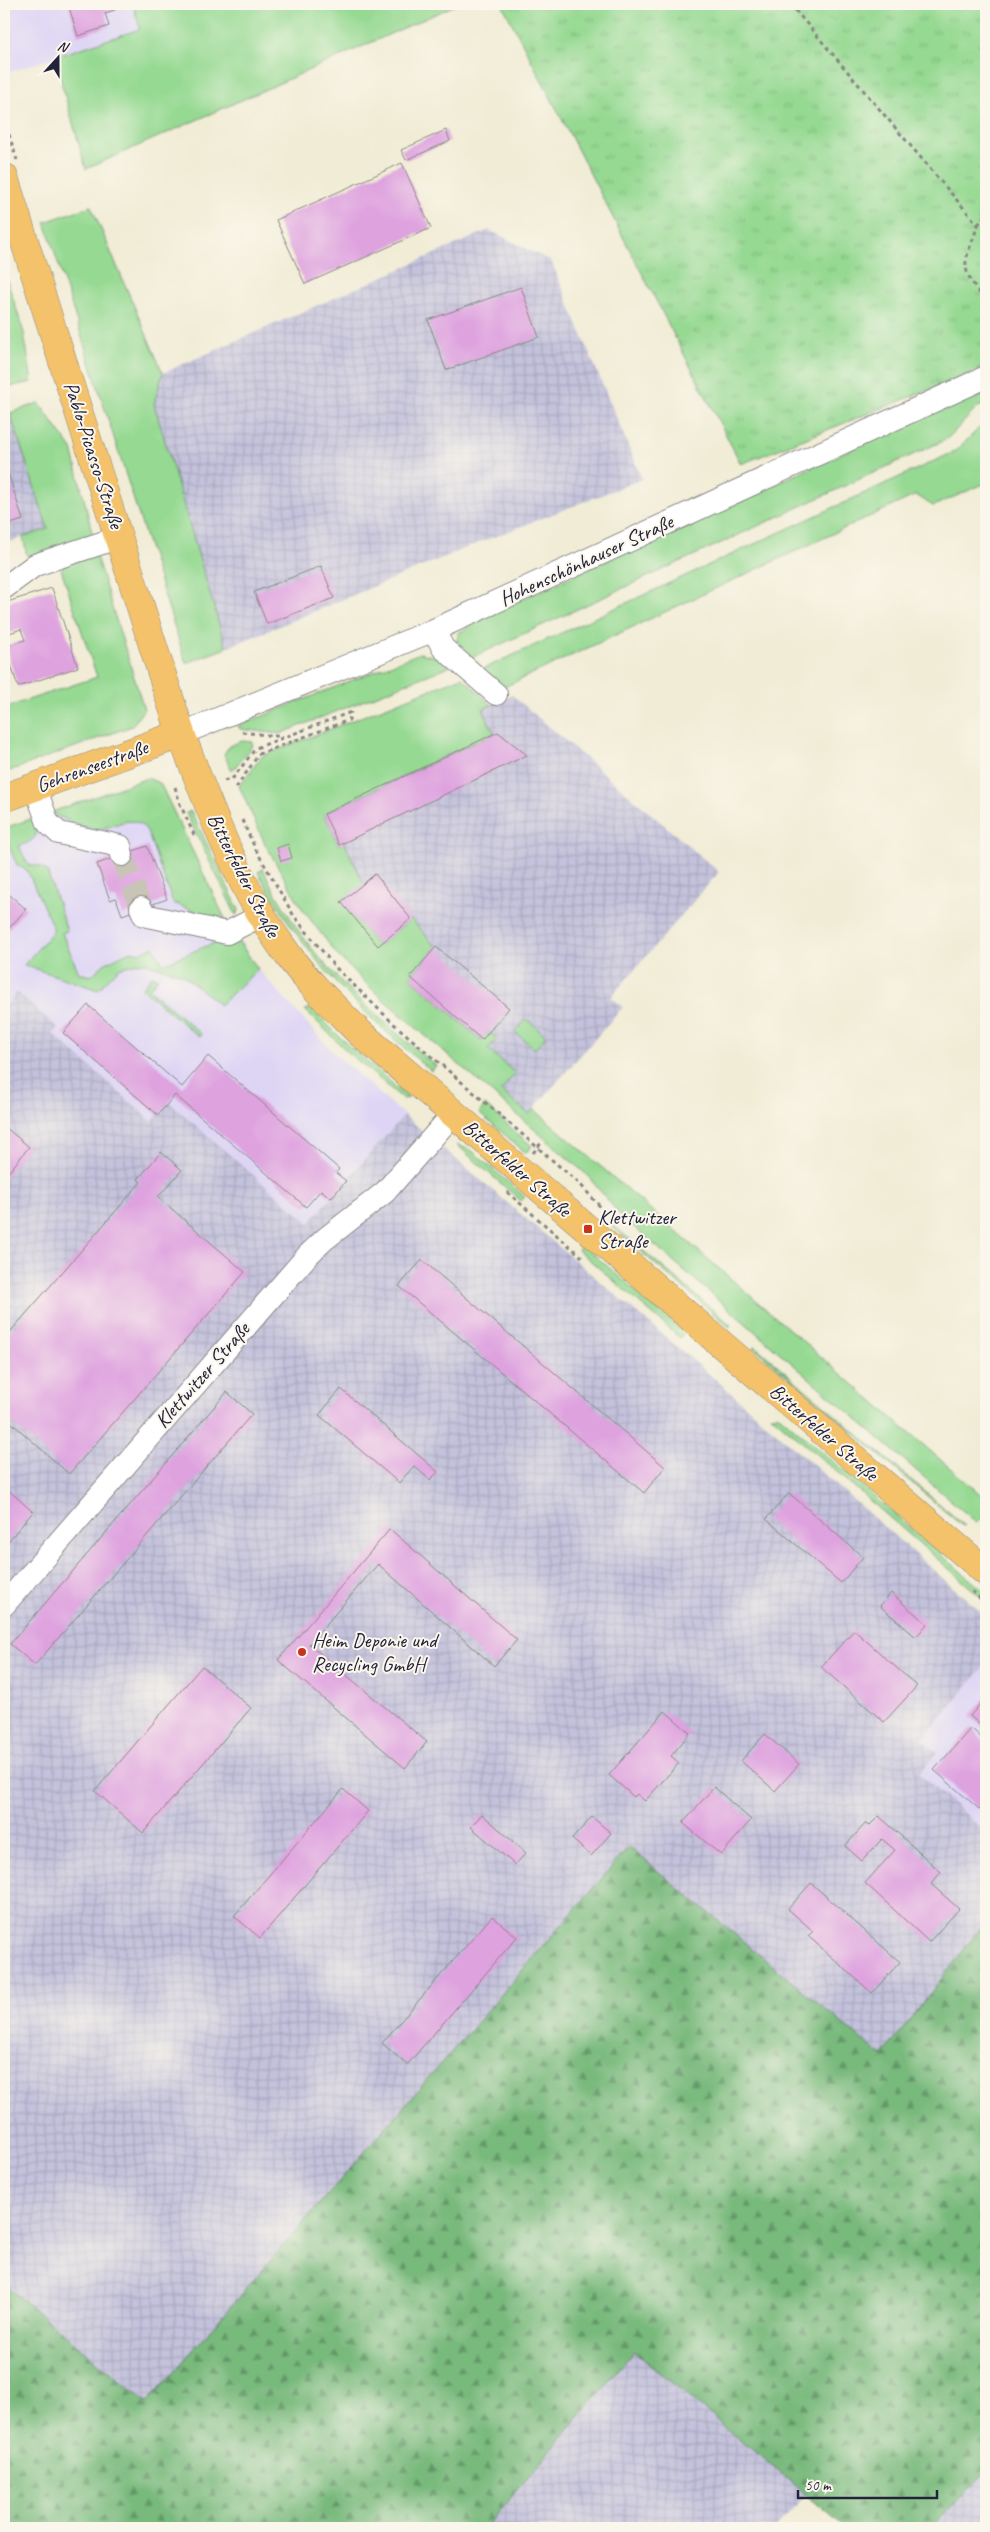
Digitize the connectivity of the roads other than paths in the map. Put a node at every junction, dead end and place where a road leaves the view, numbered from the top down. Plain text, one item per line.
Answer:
1 (4, 176) edge
2 (986, 377) edge
3 (120, 537) junction
4 (4, 588) edge
5 (434, 630) junction
6 (496, 694) dead end
7 (181, 734) junction
8 (35, 787) junction
9 (4, 798) edge
10 (122, 855) tunnel mouth
11 (141, 908) tunnel mouth
12 (262, 915) junction
13 (453, 1114) junction
14 (986, 1572) edge
15 (4, 1605) edge

1 - 3 main road, Pablo-Picasso-Straße
2 - 5 street, Hohenschönhauser Straße
3 - 4 street
3 - 7 main road, Pablo-Picasso-Straße
5 - 6 street
5 - 7 street, Hohenschönhauser Straße
7 - 8 main road, Gehrenseestraße
7 - 12 main road, Bitterfelder Straße
8 - 9 main road, Gehrenseestraße
8 - 10 street
11 - 12 street
12 - 13 main road, Bitterfelder Straße
13 - 14 main road, Bitterfelder Straße
13 - 15 street, Klettwitzer Straße

